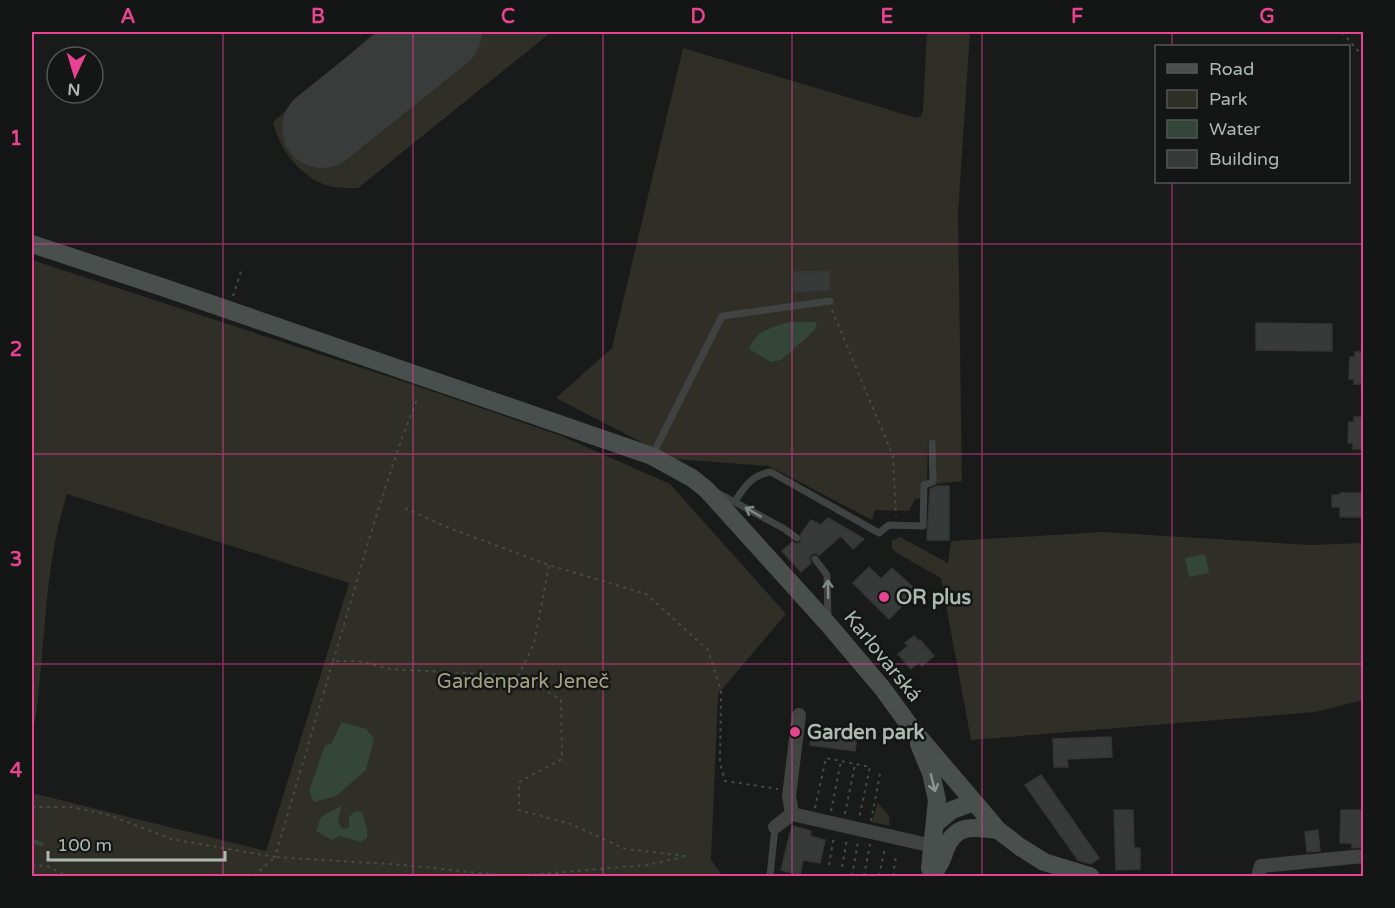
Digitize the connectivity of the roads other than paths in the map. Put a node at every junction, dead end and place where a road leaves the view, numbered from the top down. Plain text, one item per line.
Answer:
1 (32, 244) edge
2 (830, 301) dead end
3 (932, 443) dead end
4 (652, 456) junction
5 (707, 490) junction
6 (735, 501) junction
7 (797, 538) dead end
8 (815, 559) dead end
9 (828, 624) junction
10 (799, 715) dead end
11 (912, 729) junction
12 (974, 802) junction
13 (792, 814) junction
14 (935, 824) junction
15 (775, 827) joint
16 (959, 830) junction
17 (998, 830) junction
18 (933, 846) junction
19 (1364, 856) edge
20 (932, 875) edge
21 (770, 876) edge
22 (1090, 876) edge
23 (1258, 876) edge

1 - 4 main road, Karlovarská
2 - 4 lane
3 - 6 lane
4 - 5 main road, Karlovarská
5 - 6 lane
5 - 9 main road, Karlovarská
7 -> 6 lane
9 -> 8 lane
9 - 11 main road, Karlovarská
10 - 13 street
11 - 12 main road, Karlovarská
11 -> 14 main road
12 - 14 main road
12 - 16 main road
12 - 17 main road, Karlovarská
13 - 15 street
13 - 18 street
14 - 18 main road
15 - 21 lane
16 - 17 main road
16 - 20 main road
17 - 22 main road, Karlovarská
18 - 20 main road
19 - 23 street

